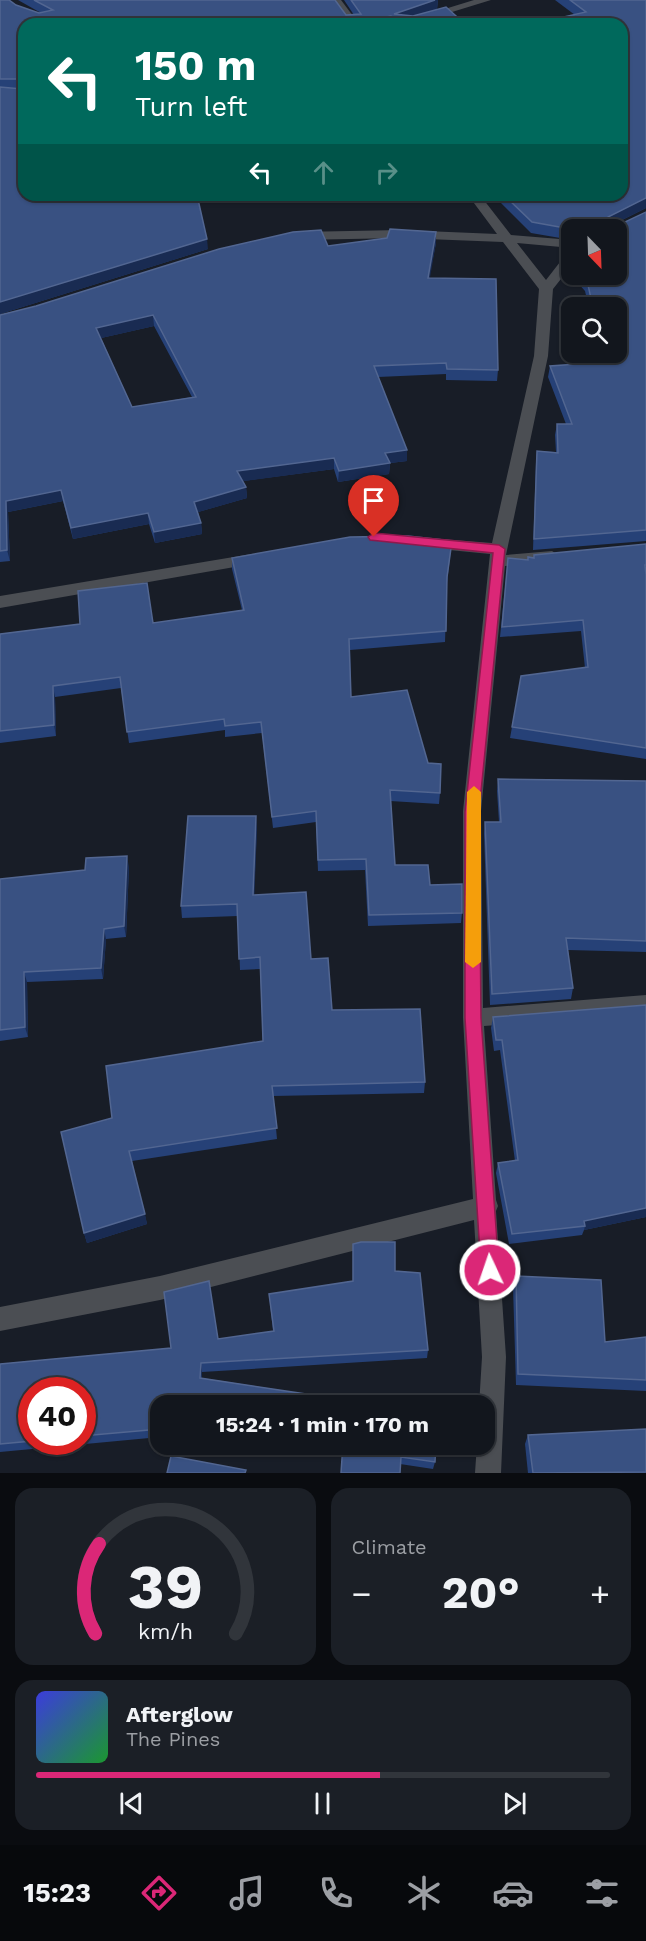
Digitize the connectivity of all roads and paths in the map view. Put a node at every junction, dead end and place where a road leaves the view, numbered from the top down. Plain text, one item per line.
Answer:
1 (335, 0) edge
2 (486, 0) edge
3 (349, 18) edge
4 (422, 18) edge
5 (479, 201) edge
6 (508, 237) junction
7 (285, 238) edge
8 (561, 243) edge
9 (561, 270) edge
10 (546, 289) junction
11 (408, 541) edge
12 (499, 555) junction
13 (567, 555) edge
14 (269, 556) edge
15 (0, 602) edge
16 (646, 1004) edge
17 (473, 1018) junction
18 (487, 1206) junction
19 (0, 1319) edge
20 (488, 1473) edge

1 - 3 street
2 - 4 street
5 - 6 street
6 - 7 street
6 - 8 street
6 - 10 street
9 - 10 street
10 - 12 street
11 - 12 street
12 - 13 street
12 - 17 street
14 - 15 street
16 - 17 street
17 - 18 street
18 - 19 street
18 - 20 street

